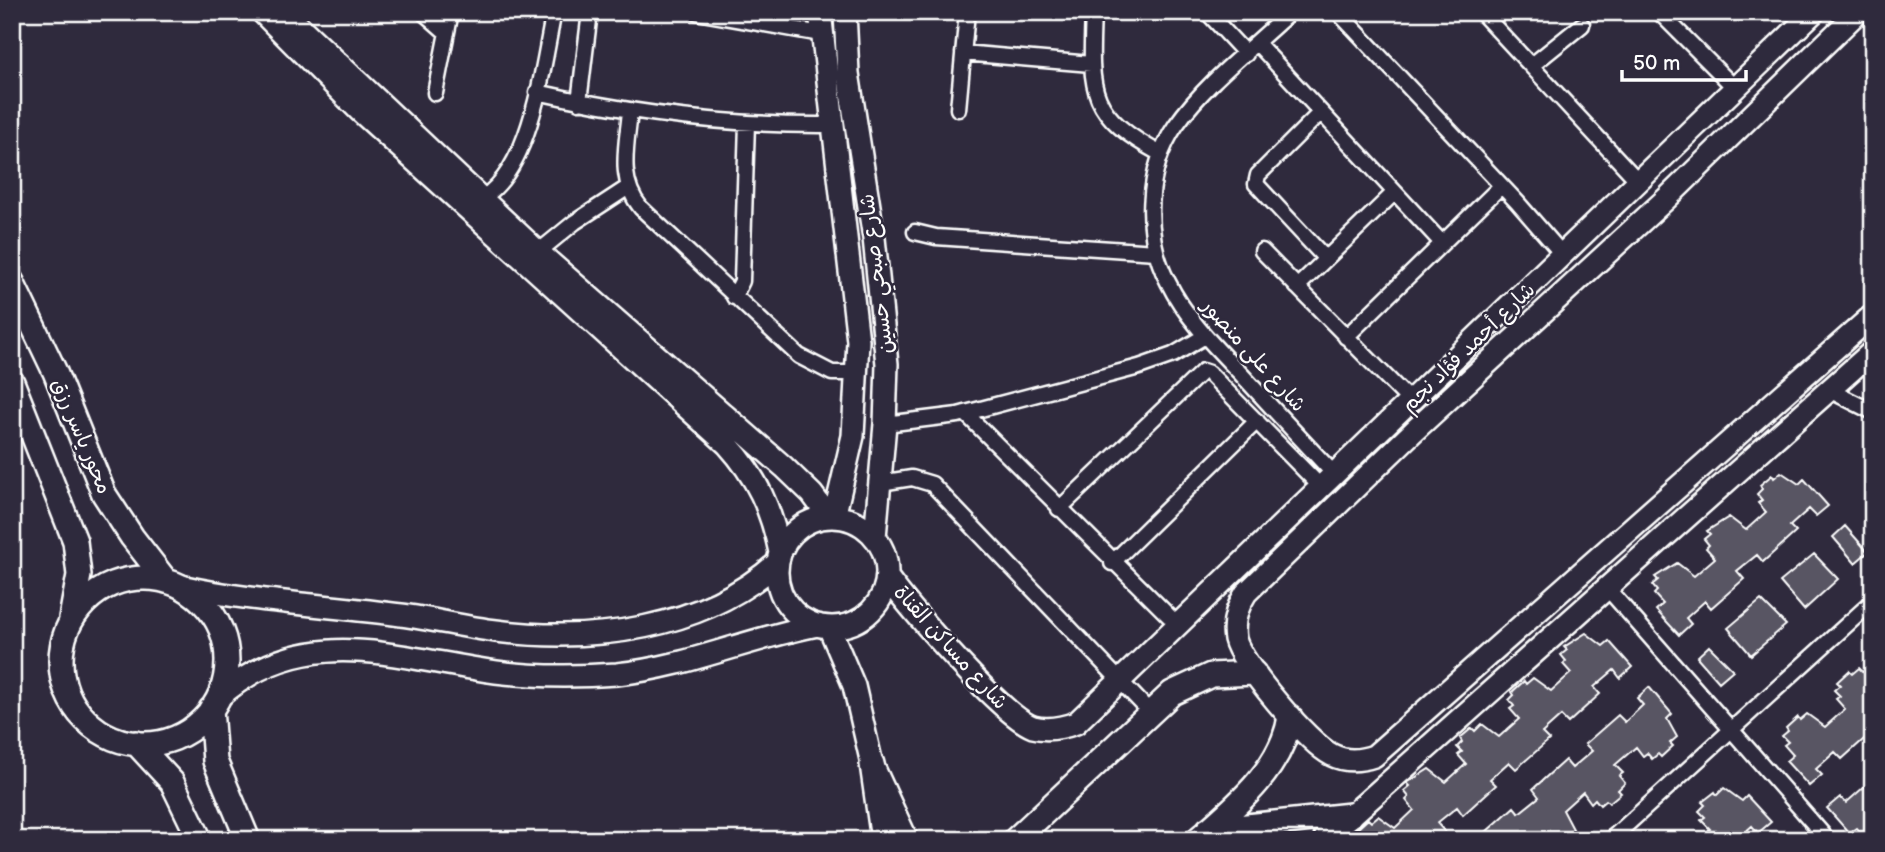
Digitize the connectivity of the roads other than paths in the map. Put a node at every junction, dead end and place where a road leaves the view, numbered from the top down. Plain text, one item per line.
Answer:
1 (262, 12) edge
2 (284, 12) edge
3 (423, 12) edge
4 (451, 12) edge
5 (554, 12) edge
6 (590, 12) edge
7 (696, 12) edge
8 (821, 12) edge
9 (845, 12) edge
10 (967, 12) edge
11 (1093, 12) edge
12 (1207, 12) edge
13 (1290, 12) edge
14 (1338, 12) edge
15 (1481, 12) edge
16 (1814, 12) edge
17 (1858, 12) edge
18 (1669, 15) edge
19 (1582, 25) dead end
20 (447, 33) junction
21 (821, 34) junction
22 (1257, 43) junction
23 (963, 53) junction
24 (1245, 54) junction
25 (1091, 64) junction
26 (1531, 66) junction
27 (1735, 88) junction
28 (537, 92) junction
29 (435, 93) dead end
30 (579, 102) junction
31 (958, 109) dead end
32 (630, 111) junction
33 (1321, 112) junction
34 (747, 123) junction
35 (831, 125) junction
36 (1161, 154) junction
37 (1639, 182) junction
38 (1501, 186) junction
39 (627, 188) junction
40 (1395, 192) junction
41 (473, 203) junction
42 (915, 232) dead end
43 (1442, 243) junction
44 (1262, 251) dead end
45 (1156, 252) junction
46 (1563, 255) junction
47 (532, 257) junction
48 (1326, 259) junction
49 (12, 282) edge
50 (1297, 287) junction
51 (734, 298) junction
52 (1873, 314) edge
53 (1205, 336) junction
54 (1346, 337) junction
55 (1873, 351) edge
56 (858, 373) junction
57 (12, 382) edge
58 (1829, 390) junction
59 (1411, 402) junction
60 (1873, 412) edge
61 (965, 413) junction
62 (1257, 421) junction
63 (885, 424) junction
64 (1328, 482) junction
65 (880, 483) junction
66 (1059, 509) junction
67 (831, 517) junction
68 (874, 537) junction
69 (778, 558) junction
70 (1112, 563) junction
71 (887, 577) junction
72 (173, 584) junction
73 (1607, 587) junction
74 (1873, 601) edge
75 (69, 625) junction
76 (823, 626) junction
77 (1179, 626) junction
78 (1254, 673) junction
79 (1122, 682) junction
80 (215, 703) junction
81 (1150, 712) junction
82 (1290, 717) junction
83 (1731, 728) junction
84 (136, 743) junction
85 (872, 764) junction
86 (1351, 815) junction
87 (1204, 836) edge
88 (200, 840) edge
89 (248, 840) edge
90 (883, 840) edge
91 (907, 840) edge
92 (1015, 840) edge
93 (1324, 840) edge
94 (1610, 840) edge
95 (1828, 840) edge

1 - 41 street
2 - 41 street
3 - 20 street
4 - 20 street
5 - 28 street
6 - 30 street
7 - 21 street
8 - 21 street, شارع صبحي حسين
9 - 63 street, شارع صبحي حسين
10 - 23 street
11 - 25 street
12 - 24 street
13 - 22 street, شارع على منصور
14 - 38 street
15 - 26 street
16 - 27 street, شارع أحمد فؤاد نجم
17 - 78 street, شارع أحمد فؤاد نجم
18 - 27 street
19 - 26 street
20 - 29 street
21 - 35 street, شارع صبحي حسين
22 - 24 street, شارع على منصور
22 - 33 street
23 - 25 street
23 - 31 street
24 - 36 street, شارع على منصور
25 - 36 street
26 - 37 street
27 - 37 street, شارع أحمد فؤاد نجم
28 - 30 street
28 - 41 street
30 - 32 street
32 - 34 street
32 - 39 street
33 - 40 street
33 - 48 street
34 - 35 street
34 - 51 street
35 - 56 street, شارع صبحي حسين
36 - 45 street, شارع على منصور
37 - 46 street, شارع أحمد فؤاد نجم
38 - 43 street
38 - 46 street
39 - 47 street
39 - 51 street
40 - 43 street
40 - 48 street
41 - 47 street
42 - 45 street
43 - 54 street
44 - 50 street
45 - 53 street, شارع على منصور
46 - 59 street, شارع أحمد فؤاد نجم
47 - 67 street
47 - 69 street
48 - 50 street
49 - 72 main road, محور ياسر رزق
50 - 54 street
51 - 56 street
52 - 82 street, شارع أحمد فؤاد نجم
53 - 61 street
53 - 64 street, شارع على منصور
54 - 59 street
55 - 58 street
56 - 67 street, شارع صبحي حسين
57 - 75 main road, محور ياسر رزق
58 - 60 street
58 - 73 street
59 - 64 street, شارع أحمد فؤاد نجم
61 - 63 street
61 - 66 street
62 - 64 street
62 - 66 street
62 - 70 street
63 - 65 street, شارع صبحي حسين
64 - 77 street, شارع أحمد فؤاد نجم
65 - 68 street, شارع صبحي حسين
65 - 79 street
66 - 70 street
67 - 68 street
67 - 69 street
68 - 71 street
69 - 72 street
69 - 76 street
70 - 77 street
71 - 76 street
71 - 79 street, شارع مساكن القناة
72 - 75 main road
72 - 80 main road
73 - 83 street
73 - 86 street
74 - 83 street
75 - 84 main road
76 - 80 street
76 - 85 street
77 - 79 street, شارع أحمد فؤاد نجم
78 - 81 main road
78 - 82 street, شارع أحمد فؤاد نجم
79 - 81 street
80 - 84 main road
80 - 89 main road
81 - 92 main road
82 - 87 main road
83 - 94 street
83 - 95 street
84 - 88 main road
85 - 90 main road
85 - 91 street
86 - 87 main road
86 - 93 street

